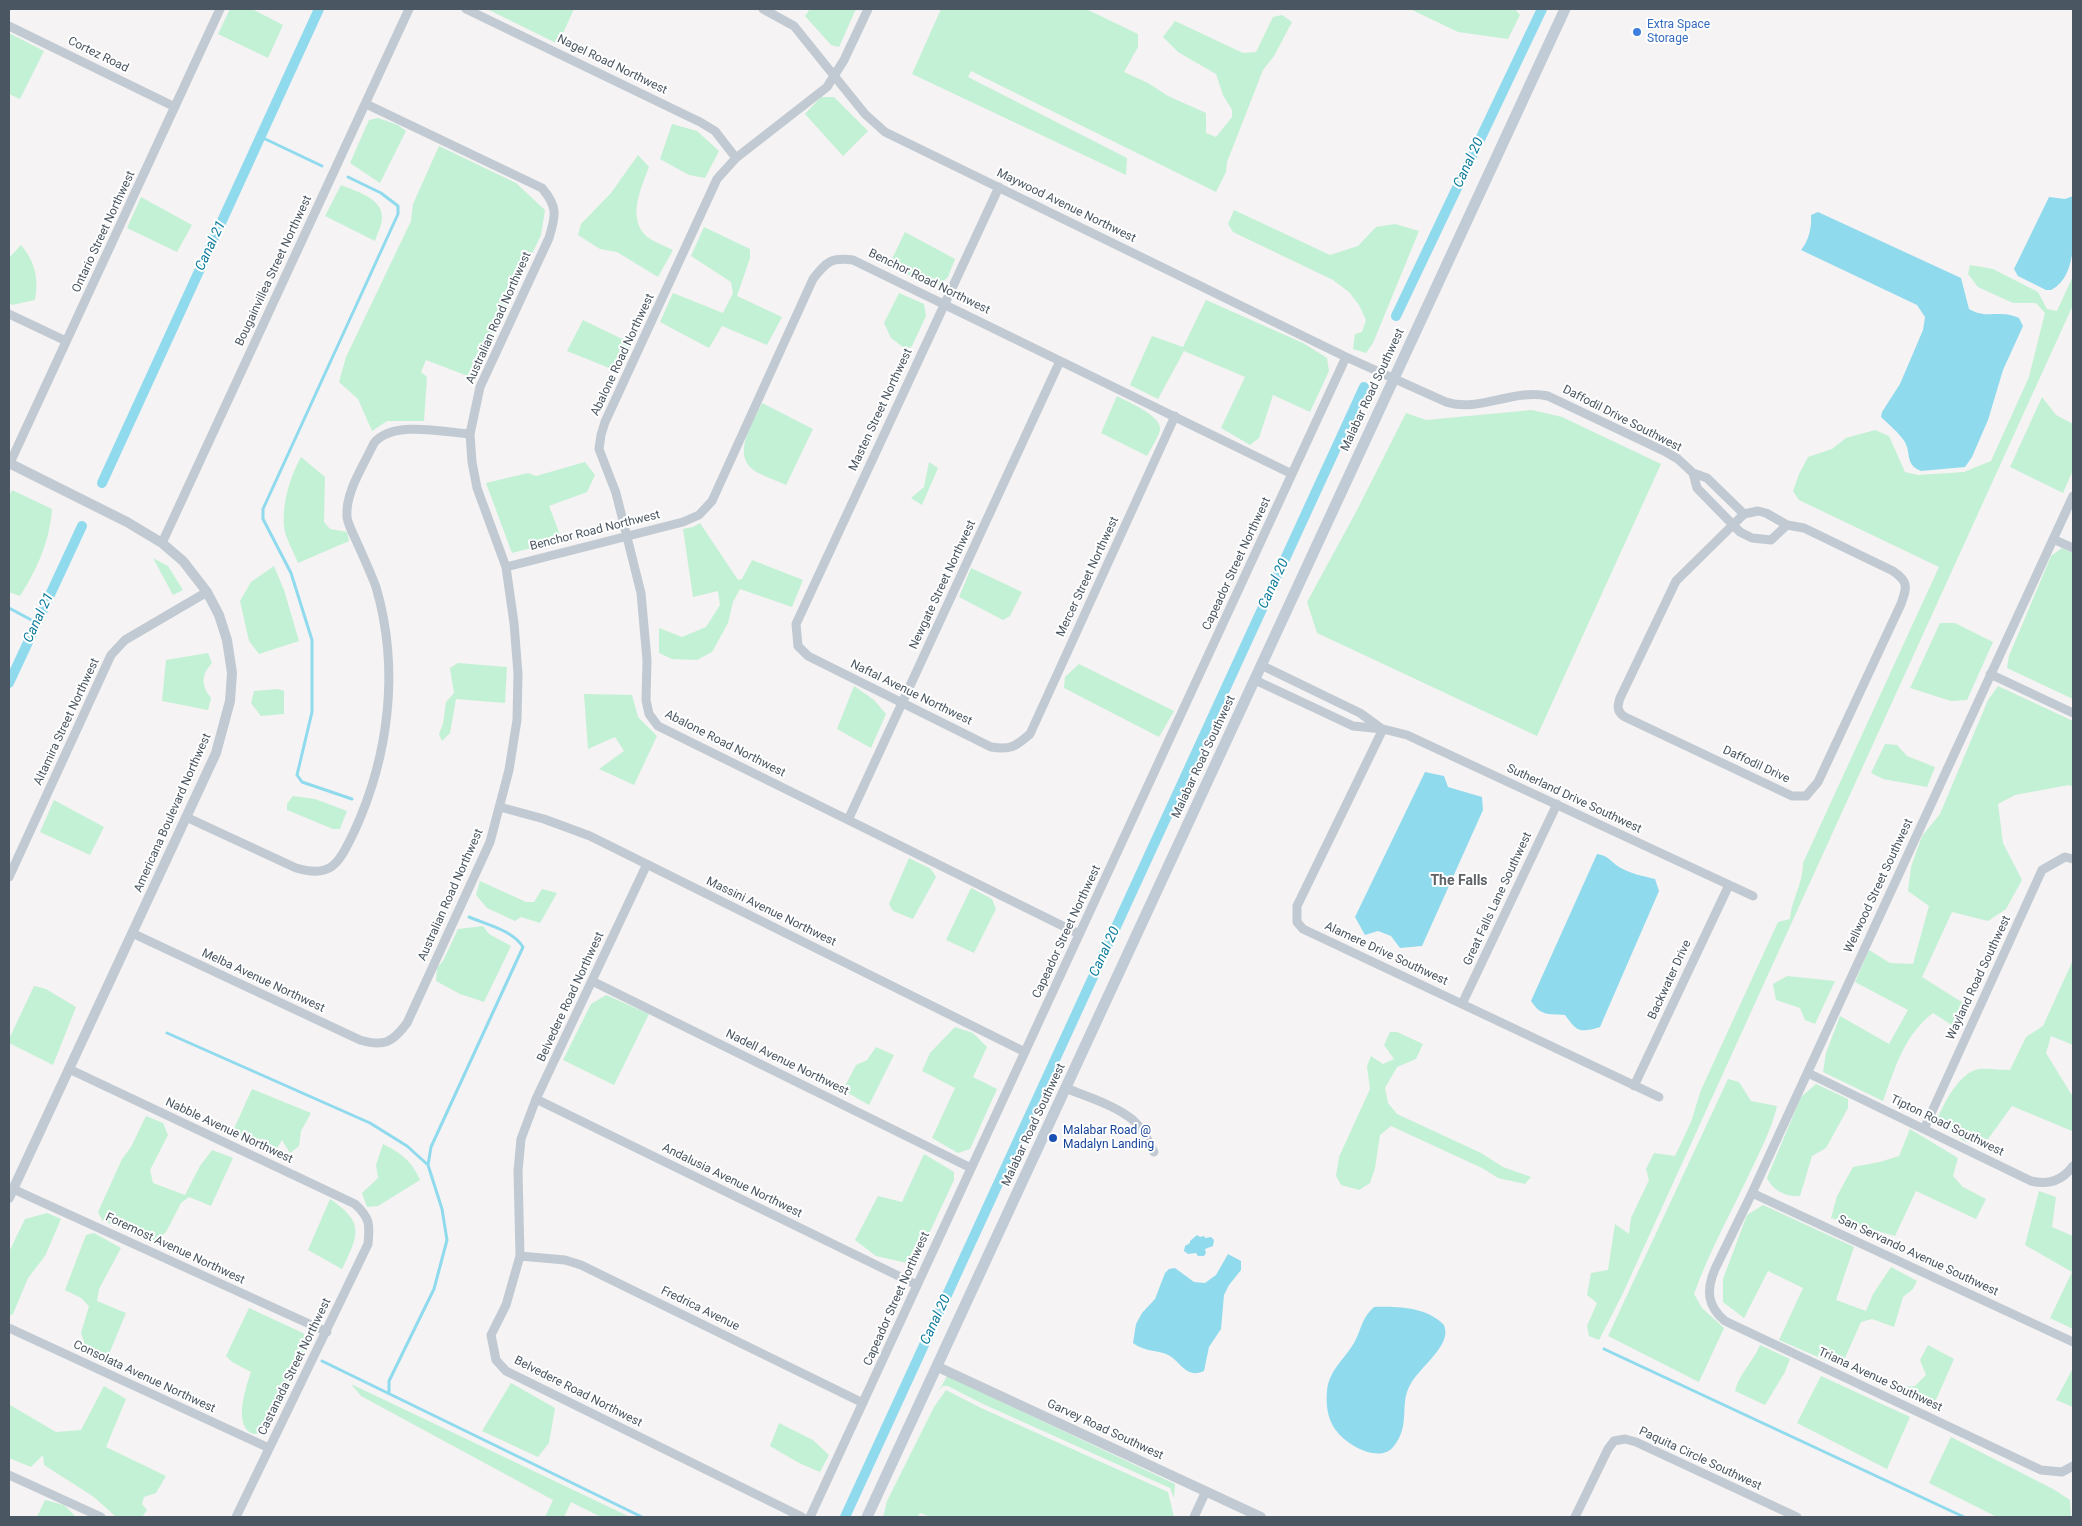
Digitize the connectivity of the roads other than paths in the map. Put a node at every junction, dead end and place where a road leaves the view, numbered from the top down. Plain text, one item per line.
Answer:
1 (220, 9) edge
2 (409, 9) edge
3 (466, 9) edge
4 (763, 9) edge
5 (868, 9) edge
6 (1565, 9) edge
7 (9, 26) edge
8 (835, 77) junction
9 (366, 104) junction
10 (175, 107) junction
11 (736, 158) junction
12 (999, 187) junction
13 (944, 305) junction
14 (9, 314) edge
15 (66, 341) junction
16 (1346, 356) junction
17 (1060, 361) junction
18 (1394, 377) junction
19 (1176, 416) junction
20 (470, 434) junction
21 (9, 464) edge
22 (1693, 473) junction
23 (1292, 474) junction
24 (2073, 496) edge
25 (1744, 514) junction
26 (1787, 525) junction
27 (1733, 526) junction
28 (628, 535) junction
29 (2053, 539) junction
30 (162, 543) junction
31 (2073, 548) edge
32 (506, 567) junction
33 (207, 592) junction
34 (798, 646) joint
35 (1261, 665) junction
36 (1990, 674) junction
37 (1255, 680) junction
38 (902, 702) junction
39 (2073, 713) edge
40 (1382, 729) junction
41 (1018, 745) joint
42 (1557, 804) junction
43 (500, 807) junction
44 (186, 817) junction
45 (848, 820) junction
46 (2073, 859) edge
47 (647, 864) junction
48 (9, 877) edge
49 (1729, 885) junction
50 (1753, 896) dead end
51 (132, 933) junction
52 (1079, 934) junction
53 (592, 981) junction
54 (1462, 1004) junction
55 (386, 1042) joint
56 (1025, 1052) junction
57 (69, 1069) junction
58 (1808, 1073) junction
59 (1634, 1086) junction
60 (1066, 1088) junction
61 (1659, 1098) dead end
62 (536, 1099) junction
63 (1924, 1129) junction
64 (1154, 1152) dead end
65 (2073, 1166) edge
66 (971, 1168) junction
67 (11, 1193) edge
68 (1752, 1193) junction
69 (370, 1225) joint
70 (520, 1256) junction
71 (917, 1285) junction
72 (1709, 1287) joint
73 (9, 1328) edge
74 (327, 1332) junction
75 (2073, 1342) edge
76 (938, 1366) junction
77 (863, 1403) junction
78 (269, 1448) junction
79 (2073, 1466) edge
80 (9, 1475) edge
81 (1206, 1491) junction
82 (101, 1517) edge
83 (236, 1517) edge
84 (802, 1517) edge
85 (810, 1517) edge
86 (867, 1517) edge
87 (1194, 1517) edge
88 (1261, 1517) edge
89 (1576, 1517) edge
90 (1798, 1517) edge

1 - 10 street, Ontario Street Northwest
2 - 9 street, Bougainvillea Street Northwest
3 - 11 street, Nagel Road Northwest
4 - 8 street, Maywood Avenue Northwest
5 - 8 street, Abalone Road Northwest
6 - 18 main road, Malabar Road Southwest
7 - 10 street, Cortez Road
8 - 11 street, Abalone Road Northwest
8 - 12 street, Maywood Avenue Northwest
9 - 20 street, Australian Road Northwest
9 - 30 street, Bougainvillea Street Northwest
10 - 15 street, Ontario Street Northwest
11 - 28 street, Abalone Road Northwest
12 - 13 street, Masten Street Northwest
12 - 16 street, Maywood Avenue Northwest
13 - 17 street, Benchor Road Northwest
13 - 28 street, Benchor Road Northwest
13 - 34 street, Masten Street Northwest
14 - 15 street
15 - 21 street, Ontario Street Northwest
16 - 18 street, Maywood Avenue Northwest
16 - 23 street, Capeador Street Northwest
17 - 19 street, Benchor Road Northwest
17 - 38 street, Newgate Street Northwest
18 - 22 street, Daffodil Drive Southwest
18 - 35 main road, Malabar Road Southwest
19 - 23 street, Benchor Road Northwest
19 - 41 street, Mercer Street Northwest
20 - 32 street, Australian Road Northwest
20 - 44 street
21 - 30 street, Americana Boulevard Northwest
22 - 25 street, Daffodil Drive Southwest
22 - 27 street, Daffodil Drive Southwest
23 - 52 street, Capeador Street Northwest
24 - 29 street, Wellwood Street Southwest
25 - 26 street, Daffodil Drive
25 - 27 street, Daffodil Drive
26 - 27 street
26 - 27 street, Daffodil Drive
28 - 32 street, Benchor Road Northwest
28 - 45 street, Abalone Road Northwest
29 - 31 street
29 - 36 street, Wellwood Street Southwest
30 - 33 street, Americana Boulevard Northwest
32 - 43 street, Australian Road Northwest
33 - 44 street, Americana Boulevard Northwest
33 - 48 street, Altamira Street Northwest
34 - 38 street, Naftal Avenue Northwest
35 - 37 main road, Malabar Road Southwest
35 - 40 street, Sutherland Drive Southwest
36 - 39 street
36 - 58 street, Wellwood Street Southwest
37 - 40 street, Sutherland Drive Southwest
37 - 60 main road, Malabar Road Southwest
38 - 41 street, Naftal Avenue Northwest
38 - 45 street, Newgate Street Northwest
40 - 42 street, Sutherland Drive Southwest
40 - 54 street, Alamere Drive Southwest
42 - 49 street, Sutherland Drive Southwest
42 - 54 street, Great Falls Lane Southwest
43 - 47 street, Massini Avenue Northwest
43 - 55 street, Australian Road Northwest
44 - 51 street, Americana Boulevard Northwest
45 - 52 street, Abalone Road Northwest
46 - 63 street, Wayland Road Southwest
47 - 53 street, Belvedere Road Northwest
47 - 56 street, Massini Avenue Northwest
49 - 50 street, Sutherland Drive Southwest
49 - 59 street, Backwater Drive
51 - 55 street, Melba Avenue Northwest
51 - 57 street, Americana Boulevard Northwest
52 - 56 street, Capeador Street Northwest
53 - 62 street, Belvedere Road Northwest
53 - 66 street, Nadell Avenue Northwest
54 - 59 street, Alamere Drive Southwest
56 - 66 street, Capeador Street Northwest
57 - 67 street, Americana Boulevard Northwest
57 - 69 street, Nabble Avenue Northwest
58 - 63 street, Tipton Road Southwest
58 - 68 street, Wellwood Street Southwest
59 - 61 street, Alamere Drive Southwest
60 - 64 street
60 - 76 main road, Malabar Road Southwest
62 - 70 street, Belvedere Road Northwest
62 - 71 street, Andalusia Avenue Northwest
63 - 65 street, Tipton Road Southwest
66 - 71 street, Capeador Street Northwest
67 - 74 street, Foremost Avenue Northwest
68 - 72 street, Wellwood Street Southwest
68 - 75 street, San Servando Avenue Southwest
69 - 74 street, Castanada Street Northwest
70 - 77 street, Fredrica Avenue
70 - 84 street, Belvedere Road Northwest
71 - 77 street, Capeador Street Northwest
72 - 79 street, Triana Avenue Southwest
73 - 78 street, Consolata Avenue Northwest
74 - 78 street, Castanada Street Northwest
76 - 81 street, Garvey Road Southwest
76 - 86 main road, Malabar Road Southwest
77 - 85 street, Capeador Street Northwest
78 - 83 street, Castanada Street Northwest
80 - 82 street
81 - 87 street
81 - 88 street, Garvey Road Southwest
89 - 90 street, Paquita Circle Southwest

